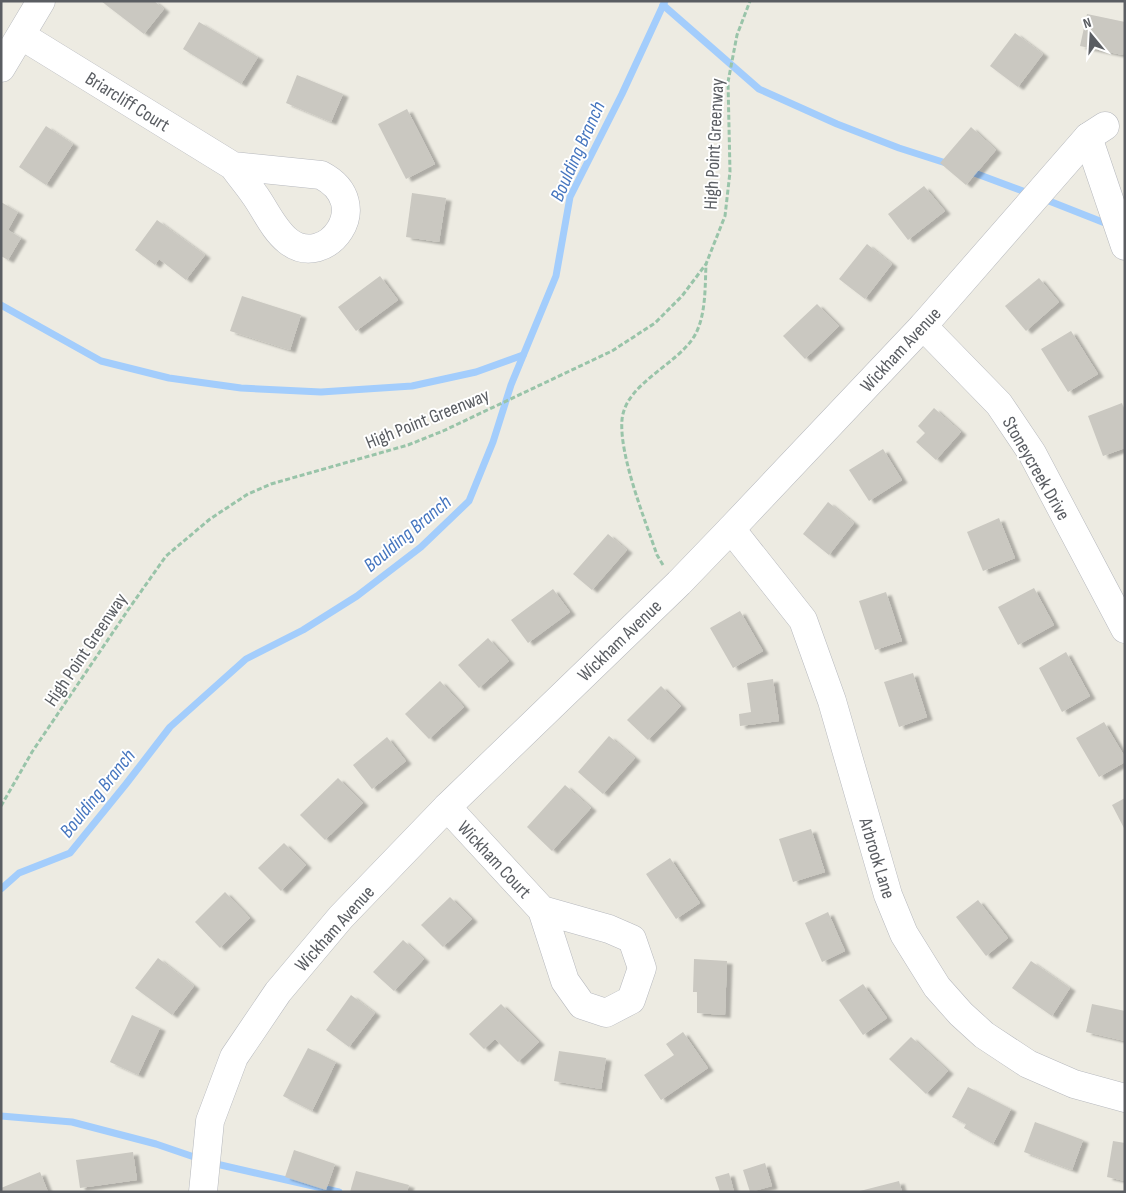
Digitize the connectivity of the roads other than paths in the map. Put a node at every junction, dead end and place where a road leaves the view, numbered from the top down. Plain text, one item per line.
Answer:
1 (41, 1) edge
2 (22, 36) junction
3 (1, 68) edge
4 (234, 166) dead end
5 (1125, 246) edge
6 (923, 326) junction
7 (731, 529) junction
8 (1125, 629) edge
9 (447, 807) junction
10 (542, 910) dead end
11 (1125, 1098) edge
12 (203, 1192) edge

1 - 2 street
2 - 3 street
2 - 4 street, Briarcliff Court
5 - 6 street, Wickham Avenue
6 - 7 street, Wickham Avenue
6 - 8 street, Stoneycreek Drive
7 - 9 street, Wickham Avenue
7 - 11 street, Arbrook Lane
9 - 10 street, Wickham Court
9 - 12 street, Wickham Avenue

